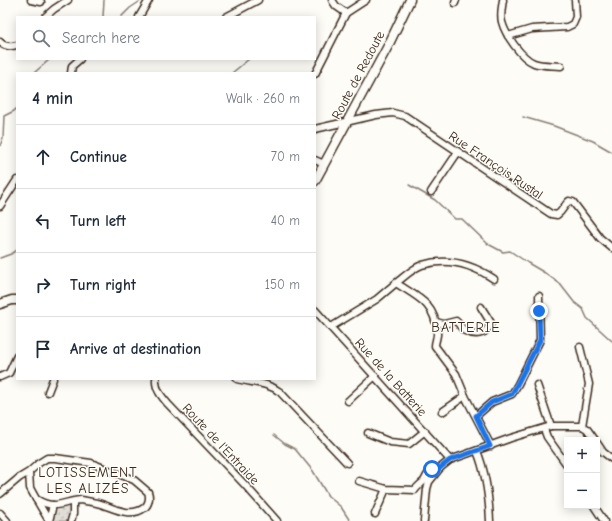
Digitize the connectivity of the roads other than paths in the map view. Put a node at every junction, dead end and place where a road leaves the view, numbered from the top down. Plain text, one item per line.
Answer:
1 (31, 0) edge
2 (68, 0) edge
3 (149, 0) edge
4 (258, 0) edge
5 (332, 0) edge
6 (366, 0) edge
7 (410, 0) edge
8 (504, 0) edge
9 (575, 0) edge
10 (41, 2) dead end
11 (246, 3) edge
12 (240, 10) junction
13 (346, 13) junction
14 (46, 16) edge
15 (140, 16) edge
16 (228, 16) edge
17 (242, 16) edge
18 (508, 36) junction
19 (0, 42) edge
20 (16, 45) edge
21 (79, 60) edge
22 (561, 66) dead end
23 (71, 72) edge
24 (316, 72) edge
25 (346, 122) junction
26 (316, 129) edge
27 (458, 152) junction
28 (316, 160) edge
29 (324, 164) junction
30 (316, 179) edge
31 (16, 182) edge
32 (431, 192) dead end
33 (0, 206) edge
34 (612, 248) edge
35 (494, 279) dead end
36 (396, 283) junction
37 (539, 296) dead end
38 (16, 300) edge
39 (0, 304) edge
40 (481, 307) dead end
41 (316, 311) edge
42 (436, 322) junction
43 (331, 327) junction
44 (580, 347) dead end
45 (16, 359) edge
46 (375, 376) junction
47 (0, 377) edge
48 (53, 380) edge
49 (156, 380) edge
50 (242, 380) edge
51 (537, 384) dead end
52 (48, 392) dead end
53 (465, 396) junction
54 (348, 401) dead end
55 (442, 412) dead end
56 (476, 416) junction
57 (551, 426) junction
58 (582, 426) junction
59 (544, 429) junction
60 (425, 431) junction
61 (368, 433) dead end
62 (593, 437) edge
63 (490, 446) junction
64 (600, 448) edge
65 (477, 451) junction
66 (612, 459) edge
67 (450, 460) junction
68 (564, 461) edge
69 (347, 463) dead end
70 (440, 468) junction
71 (29, 472) junction
72 (359, 481) dead end
73 (386, 489) junction
74 (0, 494) edge
75 (36, 499) junction
76 (73, 502) junction
77 (53, 505) junction
78 (596, 509) edge
79 (0, 513) edge
80 (375, 514) dead end
81 (7, 521) edge
82 (49, 521) edge
83 (71, 521) edge
84 (277, 521) edge
85 (424, 521) edge
86 (490, 521) edge
87 (604, 521) edge

1 - 10 street
2 - 14 street
3 - 15 street
4 - 11 street
5 - 13 street
6 - 13 street
7 - 25 main road, Route de Redoute
8 - 18 street
9 - 18 street
11 - 12 street
12 - 16 street
12 - 17 street
13 - 24 street
18 - 22 street
19 - 20 street
21 - 23 street
25 - 26 street, Rue François Rustal
25 - 27 street, Rue François Rustal
25 - 29 main road, Route de Redoute
27 - 32 street
27 - 34 street, Rue François Rustal
28 - 29 street
29 - 30 main road, Route de Redoute
31 - 33 street
35 - 36 street
36 - 42 street
36 - 43 street
37 - 56 street
38 - 39 main road
40 - 42 street
41 - 43 street, Rue de la Batterie
42 - 53 street
43 - 46 street, Rue de la Batterie
44 - 58 street
45 - 47 street
46 - 54 street
46 - 60 street, Rue de la Batterie
48 - 52 street
49 - 84 street, Route de l'Entraide
50 - 69 street
51 - 57 street
53 - 55 street
53 - 56 street
56 - 63 street
57 - 58 street
57 - 59 street
58 - 62 street
59 - 63 street
59 - 68 street
60 - 61 street
60 - 67 street, Rue de la Batterie
63 - 65 street
64 - 66 street
65 - 67 street
65 - 86 street
67 - 70 street
70 - 73 street
70 - 85 street
71 - 74 street
71 - 75 street
71 - 76 street
72 - 73 street
73 - 80 street
75 - 77 street
75 - 82 street
76 - 77 street
76 - 83 street
77 - 82 street
78 - 87 street
79 - 81 street

